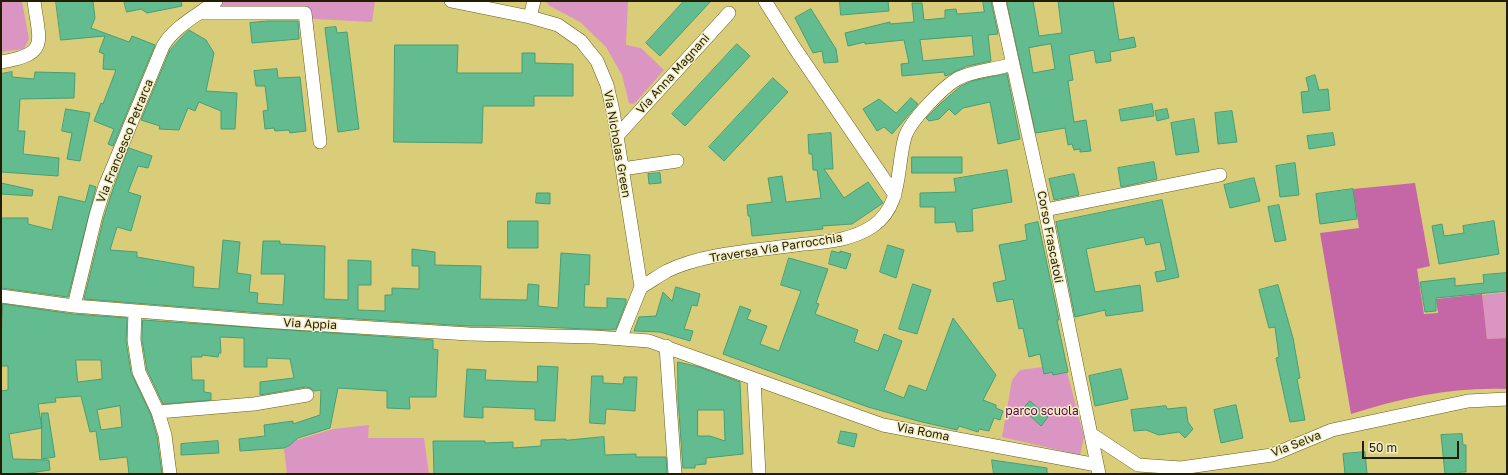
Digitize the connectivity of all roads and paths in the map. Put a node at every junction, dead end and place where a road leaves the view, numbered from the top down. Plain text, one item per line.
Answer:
1 (34, 1) edge
2 (216, 1) edge
3 (451, 1) edge
4 (534, 1) edge
5 (765, 1) edge
6 (999, 1) edge
7 (729, 12) dead end
8 (202, 13) junction
9 (530, 17) junction
10 (1, 62) edge
11 (1012, 64) junction
12 (617, 136) junction
13 (320, 142) dead end
14 (677, 161) dead end
15 (622, 169) junction
16 (1220, 175) dead end
17 (894, 195) junction
18 (1045, 210) junction
19 (641, 287) junction
20 (1, 296) edge
21 (74, 306) junction
22 (134, 312) junction
23 (620, 339) junction
24 (666, 346) junction
25 (754, 380) junction
26 (308, 395) dead end
27 (1507, 399) edge
28 (158, 412) junction
29 (1091, 432) junction
30 (1098, 469) edge
31 (170, 474) edge
32 (675, 474) edge
33 (759, 474) edge

1 - 10 street
2 - 8 street, Via Francesco Petrarca
3 - 9 street, Via Nicholas Green
4 - 9 street
5 - 17 street
6 - 11 street, Corso Frascatoli
7 - 12 street, Via Anna Magnani
8 - 13 street
8 - 21 street, Via Francesco Petrarca
9 - 12 street, Via Nicholas Green
11 - 17 street, Traversa Via Parrocchia
11 - 18 street, Corso Frascatoli
12 - 15 street, Via Nicholas Green
14 - 15 street
15 - 19 street, Via Nicholas Green
16 - 18 street
17 - 19 street, Traversa Via Parrocchia
18 - 29 street, Corso Frascatoli
19 - 23 street
20 - 21 street, Via Appia
21 - 22 street, Via Appia
22 - 23 street, Via Appia
22 - 28 street
23 - 24 street, Via Roma
24 - 25 street, Via Roma
24 - 32 street
25 - 30 street, Via Roma
25 - 33 street
26 - 28 street
27 - 29 street, Via Selva
28 - 31 street
29 - 30 street, Corso Frascatoli

